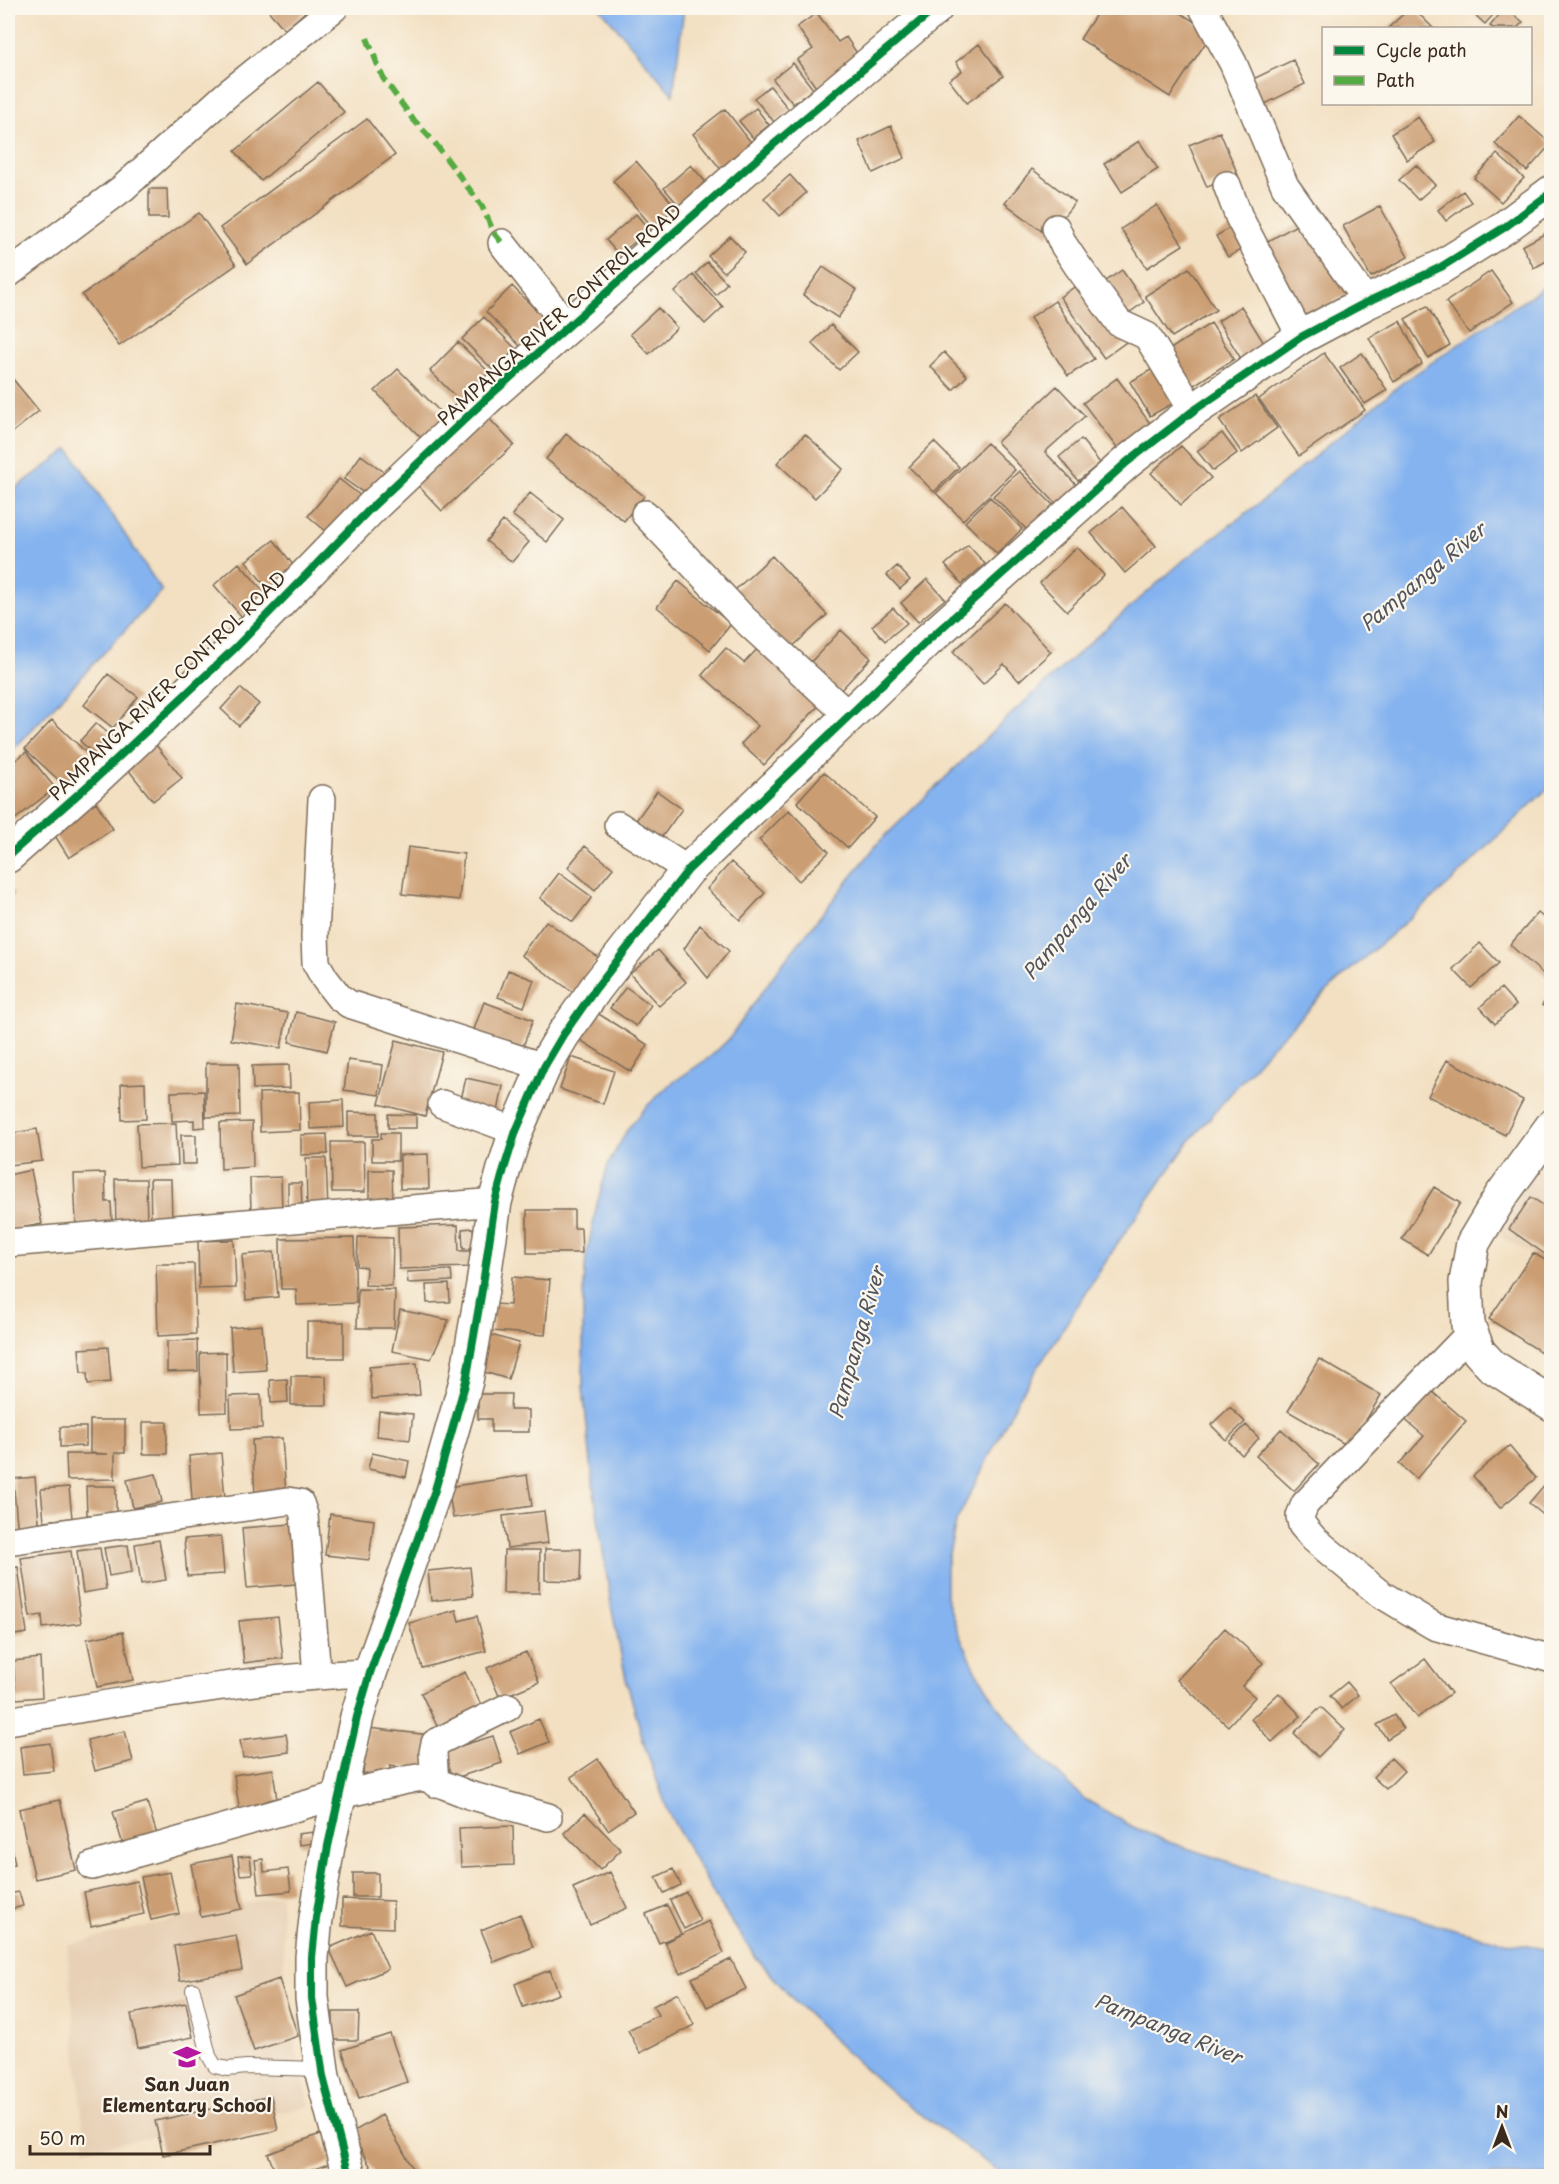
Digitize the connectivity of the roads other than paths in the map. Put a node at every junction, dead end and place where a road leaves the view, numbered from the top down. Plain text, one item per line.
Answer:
1 (334, 8) edge
2 (936, 8) edge
3 (1203, 8) edge
4 (1227, 184) dead end
5 (1551, 192) edge
6 (1056, 228) dead end
7 (502, 243) dead end
8 (8, 274) edge
9 (1367, 302) junction
10 (568, 327) junction
11 (1301, 337) junction
12 (1193, 411) junction
13 (645, 514) dead end
14 (848, 715) junction
15 (322, 799) dead end
16 (618, 825) dead end
17 (8, 856) edge
18 (688, 870) junction
19 (544, 1066) junction
20 (442, 1104) dead end
21 (1551, 1126) edge
22 (516, 1131) junction
23 (495, 1202) junction
24 (8, 1243) edge
25 (1470, 1333) junction
26 (1551, 1404) edge
27 (8, 1541) edge
28 (1551, 1659) edge
29 (370, 1673) junction
30 (317, 1675) junction
31 (508, 1707) dead end
32 (8, 1721) edge
33 (435, 1783) junction
34 (339, 1795) junction
35 (548, 1818) dead end
36 (92, 1866) dead end
37 (193, 1990) dead end
38 (321, 2069) junction
39 (349, 2176) edge

1 - 8 street
2 - 10 street, PAMPANGA RIVER CONTROL ROAD
3 - 9 street
4 - 11 street
5 - 9 street
6 - 12 street
7 - 10 street
9 - 11 street
10 - 17 street, PAMPANGA RIVER CONTROL ROAD
11 - 12 street
12 - 14 street
13 - 14 street
14 - 18 street
15 - 19 street
16 - 18 street
18 - 19 street
19 - 22 street
20 - 22 street
21 - 25 street
22 - 23 street
23 - 24 street
23 - 29 street
25 - 26 street
25 - 28 street
27 - 30 street
29 - 30 street
29 - 34 street
30 - 32 street
31 - 33 street
33 - 34 street
33 - 35 street
34 - 36 street
34 - 38 street
37 - 38 lane
38 - 39 street

